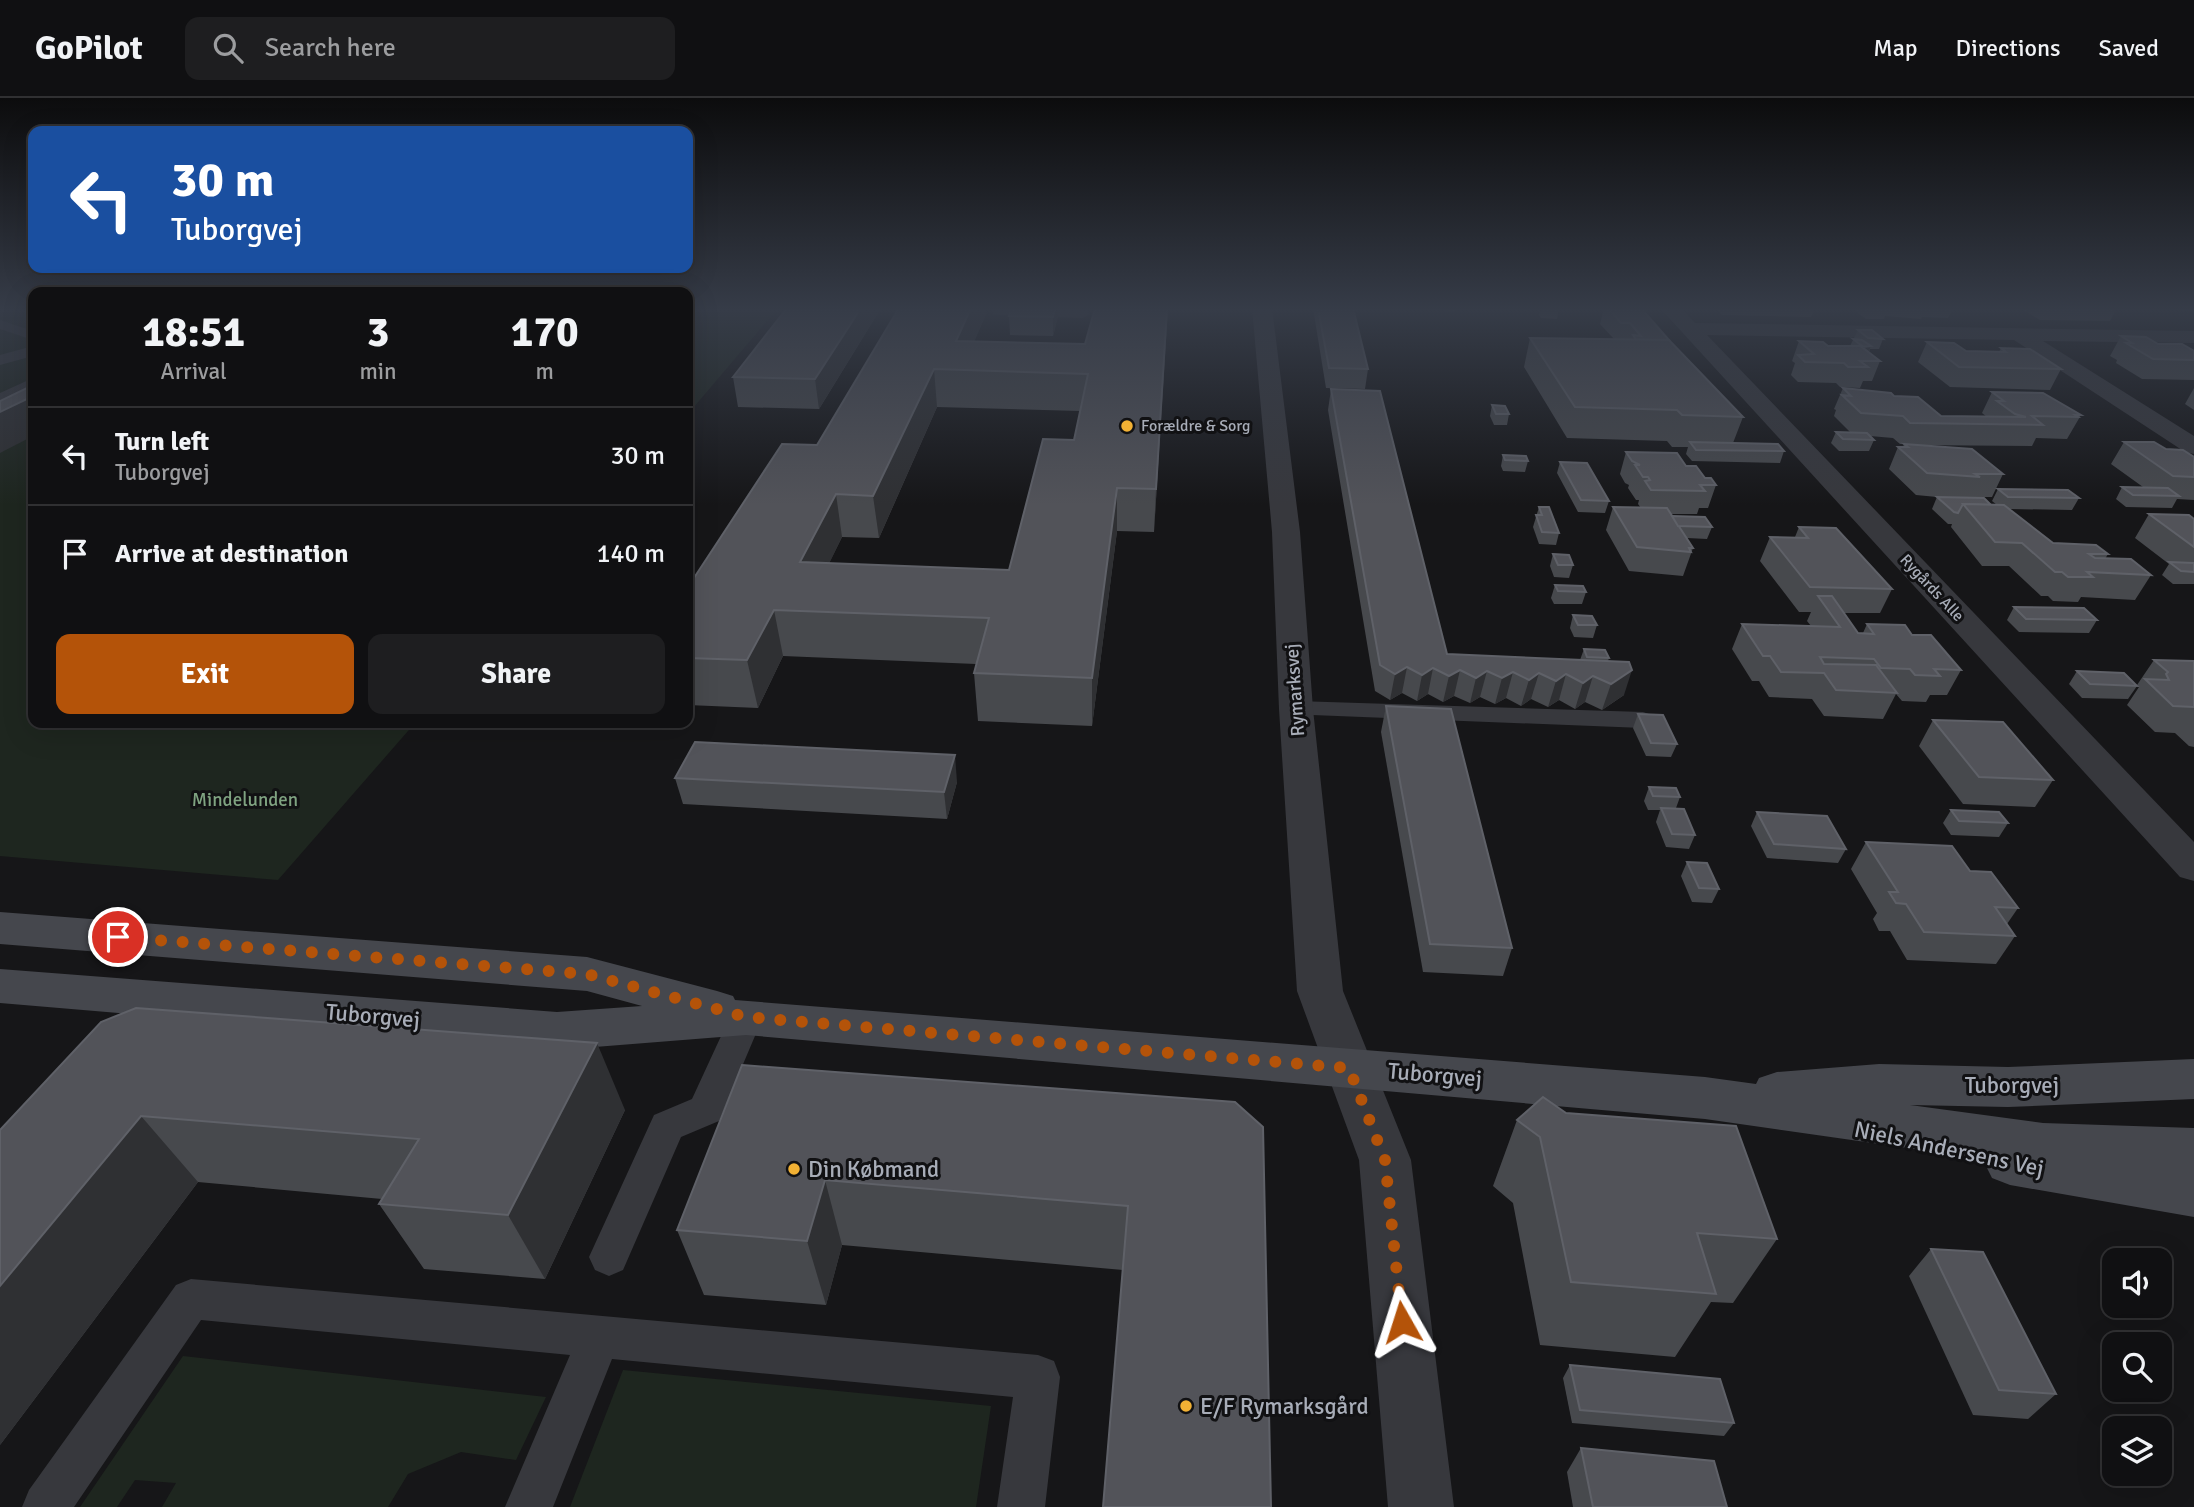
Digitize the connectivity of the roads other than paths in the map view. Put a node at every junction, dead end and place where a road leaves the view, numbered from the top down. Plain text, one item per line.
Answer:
1 (1269, 374) edge
2 (1730, 374) edge
3 (2080, 374) edge
4 (28, 385) edge
5 (0, 399) edge
6 (2194, 447) edge
7 (1296, 709) junction
8 (1643, 720) edge
9 (2194, 867) edge
10 (0, 928) edge
11 (0, 986) edge
12 (746, 1017) junction
13 (1349, 1068) junction
14 (2194, 1079) edge
15 (1705, 1098) junction
16 (2194, 1150) edge
17 (2194, 1193) edge
18 (609, 1257) dead end
19 (600, 1336) junction
20 (46, 1507) edge
21 (529, 1507) edge
22 (1021, 1507) edge
23 (1421, 1507) edge

1 - 7 street, Rymarksvej
2 - 9 street, Rygårds Alle
3 - 6 street
4 - 5 lane
7 - 8 lane
7 - 13 street, Rymarksvej
10 - 12 street, Tuborgvej
11 - 12 street, Tuborgvej
12 - 13 street, Tuborgvej
12 - 18 lane
13 - 15 street, Tuborgvej
13 - 23 street, Rymarksvej
14 - 15 street, Tuborgvej
15 - 16 street, Tuborgvej
15 - 17 street, Niels Andersens Vej
19 - 20 lane
19 - 21 lane
19 - 22 lane

